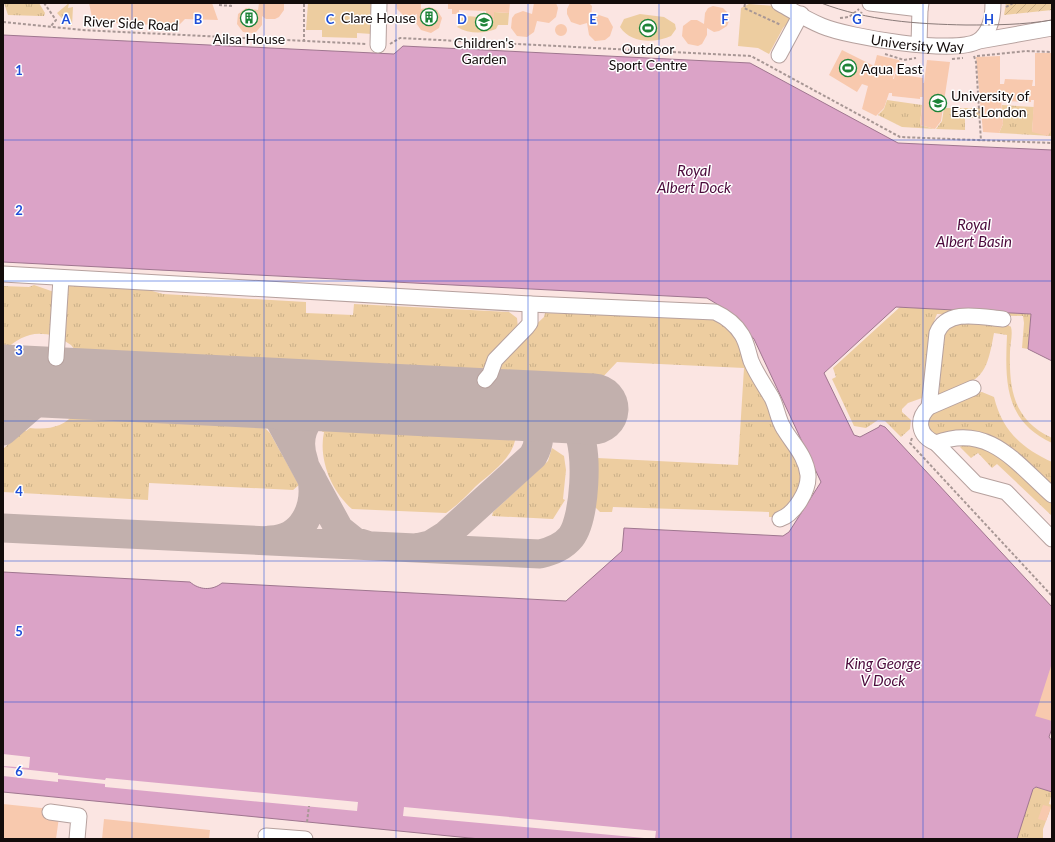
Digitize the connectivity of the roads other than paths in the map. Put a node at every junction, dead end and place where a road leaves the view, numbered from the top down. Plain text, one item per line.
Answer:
1 (379, 3) edge
2 (779, 3) edge
3 (865, 5) edge
4 (921, 6) edge
5 (996, 6) edge
6 (801, 14) junction
7 (1052, 28) edge
8 (979, 40) junction
9 (919, 44) junction
10 (378, 45) road end
11 (779, 55) dead end
12 (3, 274) edge
13 (61, 278) junction
14 (530, 304) junction
15 (1003, 318) dead end
16 (56, 358) dead end
17 (485, 380) dead end
18 (973, 388) dead end
19 (929, 407) junction
20 (936, 443) junction
21 (1052, 495) edge
22 (780, 519) dead end
23 (1052, 539) edge
24 (50, 812) dead end
25 (266, 836) dead end
26 (77, 839) edge
27 (305, 839) edge

1 - 10 street
2 - 6 street, University Way
3 - 4 street
4 - 9 street
5 - 8 street, University Way
6 - 9 street, University Way
6 - 11 street
7 - 8 street
8 - 9 street, University Way
12 - 13 street
13 - 14 street
13 - 16 street
14 - 17 street
14 - 22 street
15 - 19 street
18 - 19 street
19 - 20 street
20 - 21 street
20 - 23 street
24 - 26 street
25 - 27 street

